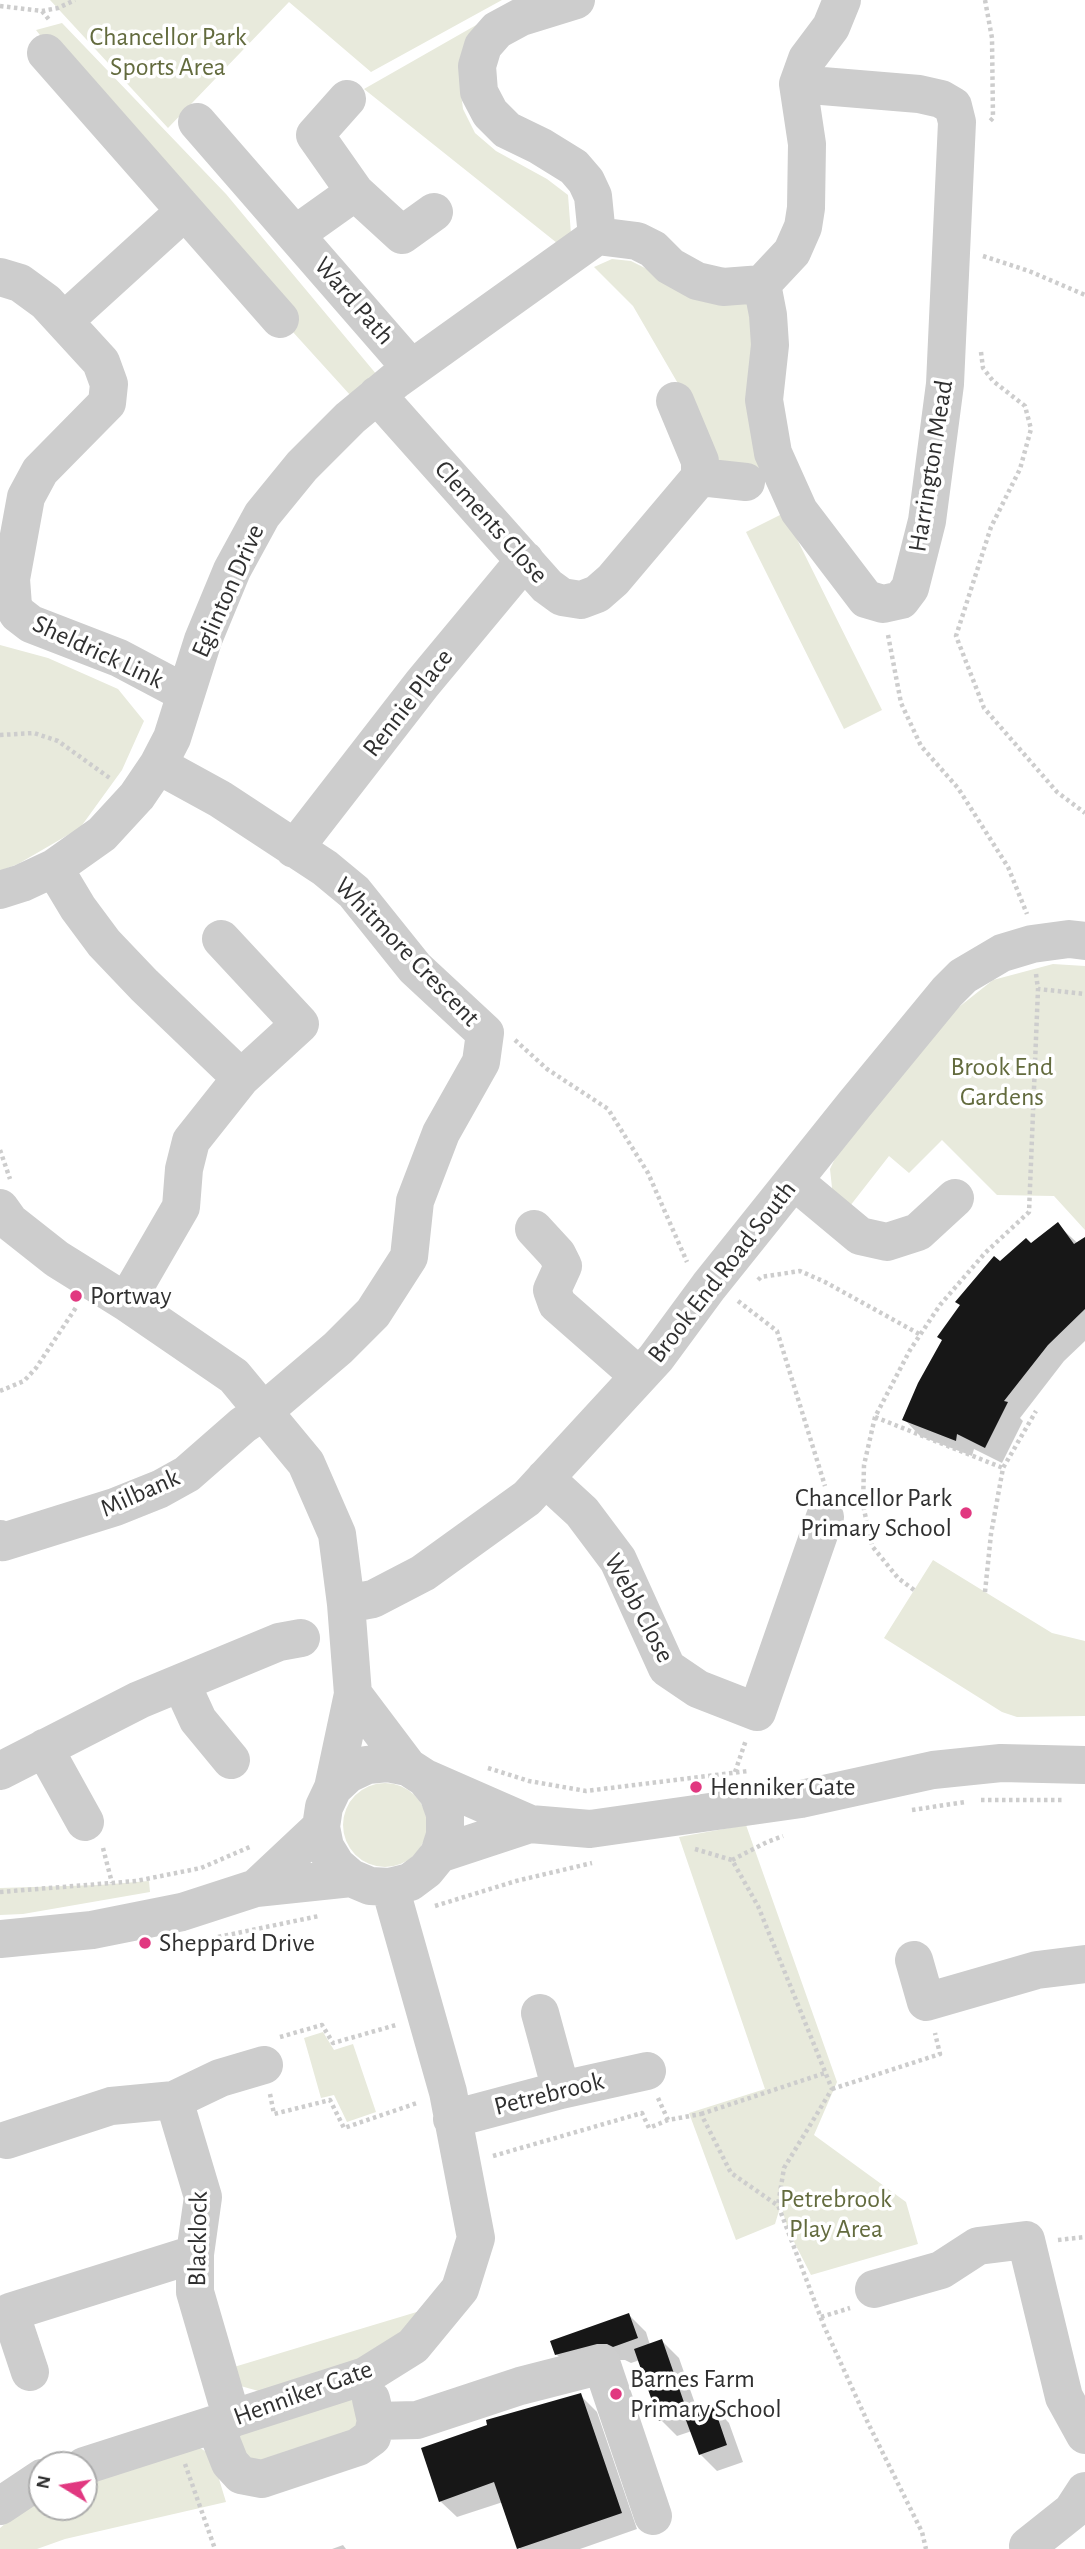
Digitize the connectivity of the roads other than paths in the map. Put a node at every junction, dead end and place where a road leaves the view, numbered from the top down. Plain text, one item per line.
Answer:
1 (576, 0) edge
2 (842, 0) edge
3 (46, 53) dead end
4 (798, 84) junction
5 (347, 99) dead end
6 (197, 122) dead end
7 (355, 192) junction
8 (186, 211) junction
9 (434, 212) dead end
10 (296, 234) junction
11 (597, 236) junction
12 (0, 277) edge
13 (762, 284) junction
14 (280, 319) dead end
15 (64, 321) junction
16 (411, 368) junction
17 (377, 395) junction
18 (674, 401) dead end
19 (700, 477) junction
20 (746, 482) dead end
21 (525, 560) junction
22 (7, 609) edge
23 (184, 693) junction
24 (158, 765) junction
25 (294, 849) junction
26 (54, 868) junction
27 (0, 890) edge
28 (220, 939) dead end
29 (1085, 941) edge
30 (241, 1078) junction
31 (794, 1181) junction
32 (6, 1197) edge
33 (955, 1198) dead end
34 (534, 1229) dead end
35 (126, 1302) junction
36 (639, 1376) junction
37 (264, 1410) junction
38 (545, 1478) junction
39 (825, 1517) dead end
40 (1, 1542) edge
41 (346, 1604) junction
42 (301, 1638) dead end
43 (181, 1683) junction
44 (353, 1694) junction
45 (44, 1748) junction
46 (231, 1760) dead end
47 (2, 1767) edge
48 (416, 1773) junction
49 (1078, 1782) edge
50 (333, 1788) junction
51 (85, 1822) dead end
52 (530, 1825) junction
53 (321, 1827) junction
54 (439, 1854) junction
55 (351, 1878) junction
56 (256, 1888) junction
57 (395, 1903) junction
58 (0, 1939) edge
59 (914, 1960) dead end
60 (1085, 1964) edge
61 (540, 2013) dead end
62 (264, 2065) road end
63 (647, 2071) road end
64 (561, 2090) junction
65 (174, 2100) junction
66 (450, 2106) junction
67 (8, 2140) dead end
68 (195, 2254) junction
69 (874, 2289) dead end
70 (30, 2372) dead end
71 (365, 2376) junction
72 (376, 2421) junction
73 (224, 2422) junction
74 (1085, 2435) edge
75 (98, 2462) edge
76 (28, 2488) edge
77 (1085, 2491) edge
78 (0, 2506) edge
79 (653, 2516) dead end
80 (1028, 2546) dead end

1 - 11 street
2 - 4 street
3 - 8 street
4 - 13 street
4 - 13 street, Harrington Mead
5 - 7 street
6 - 10 street, Ward Path
7 - 9 street
7 - 10 street, Ward Path
8 - 14 street
8 - 15 street
10 - 16 street, Ward Path
11 - 13 street
11 - 16 street, Eglinton Drive
12 - 15 street, Sheldrick Link
15 - 22 street, Sheldrick Link
16 - 17 street, Eglinton Drive
17 - 21 street, Clements Close
17 - 23 street, Eglinton Drive
18 - 19 street
19 - 20 street
19 - 21 street, Clements Close
21 - 25 street, Rennie Place
22 - 23 street, Sheldrick Link
23 - 24 street, Eglinton Drive
24 - 25 street, Whitmore Crescent
24 - 26 street, Eglinton Drive
25 - 37 street, Whitmore Crescent
26 - 27 street, Eglinton Drive
26 - 30 street
28 - 30 street
29 - 31 street, Brook End Road South
30 - 35 street
31 - 33 street
31 - 36 street, Brook End Road South
32 - 35 street
34 - 36 street
35 - 37 street
36 - 38 street, Brook End Road South
37 - 40 street, Milbank
37 - 41 street
38 - 39 street, Webb Close
38 - 41 street, Brook End Road South
41 - 44 street
42 - 43 street
43 - 45 street
43 - 46 street
44 - 48 street
44 - 50 street
45 - 47 street
45 - 51 street
48 - 50 street
48 - 52 street
48 - 54 street
49 - 52 street
50 - 53 street
52 - 54 street
53 - 55 street
53 - 56 street
54 - 57 street
55 - 56 street
55 - 57 street
56 - 58 street
57 - 66 street, Henniker Gate
59 - 60 street
61 - 64 street
62 - 65 street
63 - 64 street, Petrebrook
64 - 66 street, Petrebrook
65 - 67 street
65 - 68 street, Blacklock
66 - 71 street, Henniker Gate
68 - 70 street
68 - 73 street, Blacklock
69 - 74 street
71 - 72 street
71 - 73 street, Henniker Gate
72 - 73 street, Blacklock
72 - 79 street
73 - 75 street, Henniker Gate
76 - 78 street
77 - 80 street

